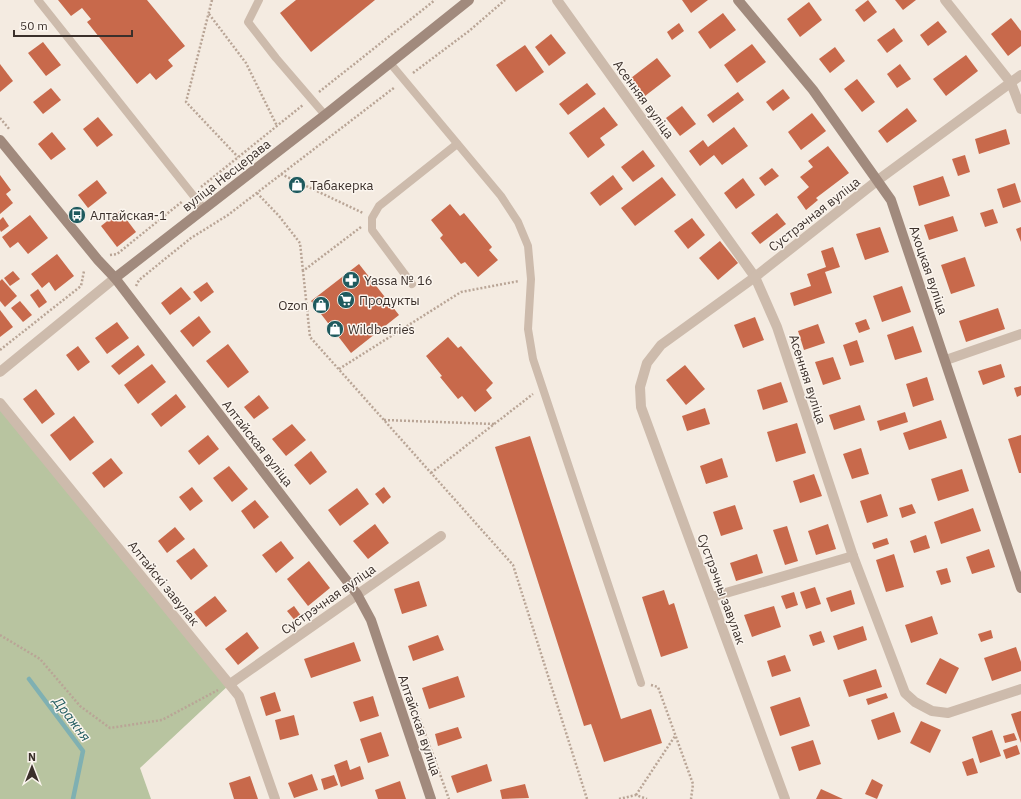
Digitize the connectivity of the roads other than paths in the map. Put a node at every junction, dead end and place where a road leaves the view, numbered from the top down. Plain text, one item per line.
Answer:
1 (38, 0) edge
2 (259, 0) edge
3 (469, 0) edge
4 (557, 0) edge
5 (738, 0) edge
6 (945, 0) edge
7 (390, 63) junction
8 (1021, 75) edge
9 (1011, 83) junction
10 (1021, 109) edge
11 (325, 116) junction
12 (0, 140) edge
13 (457, 144) junction
14 (878, 180) junction
15 (204, 209) junction
16 (755, 277) junction
17 (115, 278) junction
18 (412, 284) dead end
19 (1021, 334) edge
20 (946, 360) junction
21 (0, 372) edge
22 (640, 387) joint
23 (0, 403) edge
24 (440, 536) dead end
25 (853, 556) junction
26 (1021, 588) edge
27 (357, 594) junction
28 (712, 597) junction
29 (641, 683) road end
30 (230, 684) junction
31 (1021, 689) edge
32 (275, 799) edge
33 (431, 799) edge
34 (786, 799) edge

1 - 15 lane
2 - 11 lane
3 - 7 main road, вуліца Несцерава
4 - 16 street, Асенняя вуліца
5 - 14 main road, Ахоцкая вуліца
6 - 9 street
7 - 11 main road, вуліца Несцерава
7 - 13 lane
8 - 9 street, Сустрэчная вуліца
9 - 10 street
9 - 14 street, Сустрэчная вуліца
11 - 15 main road, вуліца Несцерава
12 - 17 main road, Алтайская вуліца
13 - 18 lane
13 - 29 lane
14 - 16 street, Сустрэчная вуліца
14 - 20 main road, Ахоцкая вуліца
15 - 17 main road, вуліца Несцерава
16 - 22 street, Сустрэчная вуліца
16 - 25 street, Асенняя вуліца
17 - 21 street, вуліца Несцерава
17 - 27 main road, Алтайская вуліца
19 - 20 street
20 - 26 main road, Ахоцкая вуліца
22 - 28 street, Сустрэчны завулак
23 - 30 street, Алтайскі завулак
24 - 27 street, Сустрэчная вуліца
25 - 28 street
25 - 31 street, Асенняя вуліца
27 - 30 street, Сустрэчная вуліца
27 - 33 main road, Алтайская вуліца
28 - 34 street, Сустрэчны завулак
30 - 32 street, Алтайскі завулак

